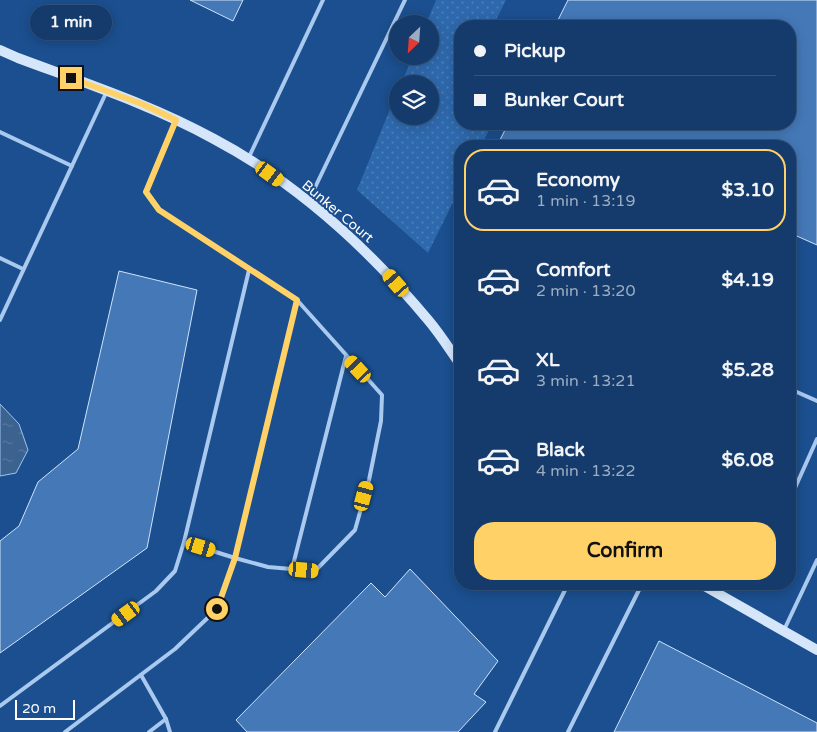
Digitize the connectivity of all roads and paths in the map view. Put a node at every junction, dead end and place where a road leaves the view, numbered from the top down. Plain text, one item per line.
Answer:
1 (323, 0) edge
2 (405, 0) edge
3 (0, 50) edge
4 (107, 91) junction
5 (176, 120) junction
6 (0, 132) edge
7 (248, 159) junction
8 (72, 166) junction
9 (308, 202) junction
10 (0, 258) edge
11 (23, 269) junction
12 (250, 270) junction
13 (297, 300) junction
14 (0, 320) edge
15 (346, 356) junction
16 (454, 356) edge
17 (796, 391) edge
18 (817, 401) edge
19 (817, 439) edge
20 (796, 486) edge
21 (184, 542) junction
22 (235, 558) junction
23 (817, 560) edge
24 (292, 569) junction
25 (565, 590) edge
26 (639, 590) edge
27 (712, 590) edge
28 (784, 630) junction
29 (817, 650) edge
30 (141, 675) junction
31 (0, 706) edge
32 (166, 719) junction
33 (65, 732) edge
34 (149, 732) edge
35 (170, 732) edge
36 (495, 732) edge
37 (568, 732) edge

1 - 7 lane
2 - 9 lane
3 - 4 street, Bunker Court
4 - 5 street, Bunker Court
4 - 8 lane
5 - 7 street, Bunker Court
5 - 12 lane
6 - 8 lane
7 - 9 street, Bunker Court
8 - 11 lane
9 - 16 street, Bunker Court
10 - 11 lane
11 - 14 lane
12 - 13 lane
12 - 21 lane
13 - 15 lane
13 - 22 lane
15 - 24 lane
15 - 24 lane
17 - 18 lane
19 - 20 lane
21 - 22 lane
21 - 31 lane
22 - 24 lane
22 - 30 lane
23 - 28 lane
25 - 36 lane
26 - 37 lane
27 - 28 street
28 - 29 street
30 - 32 lane
30 - 33 lane
32 - 34 lane
32 - 35 lane

